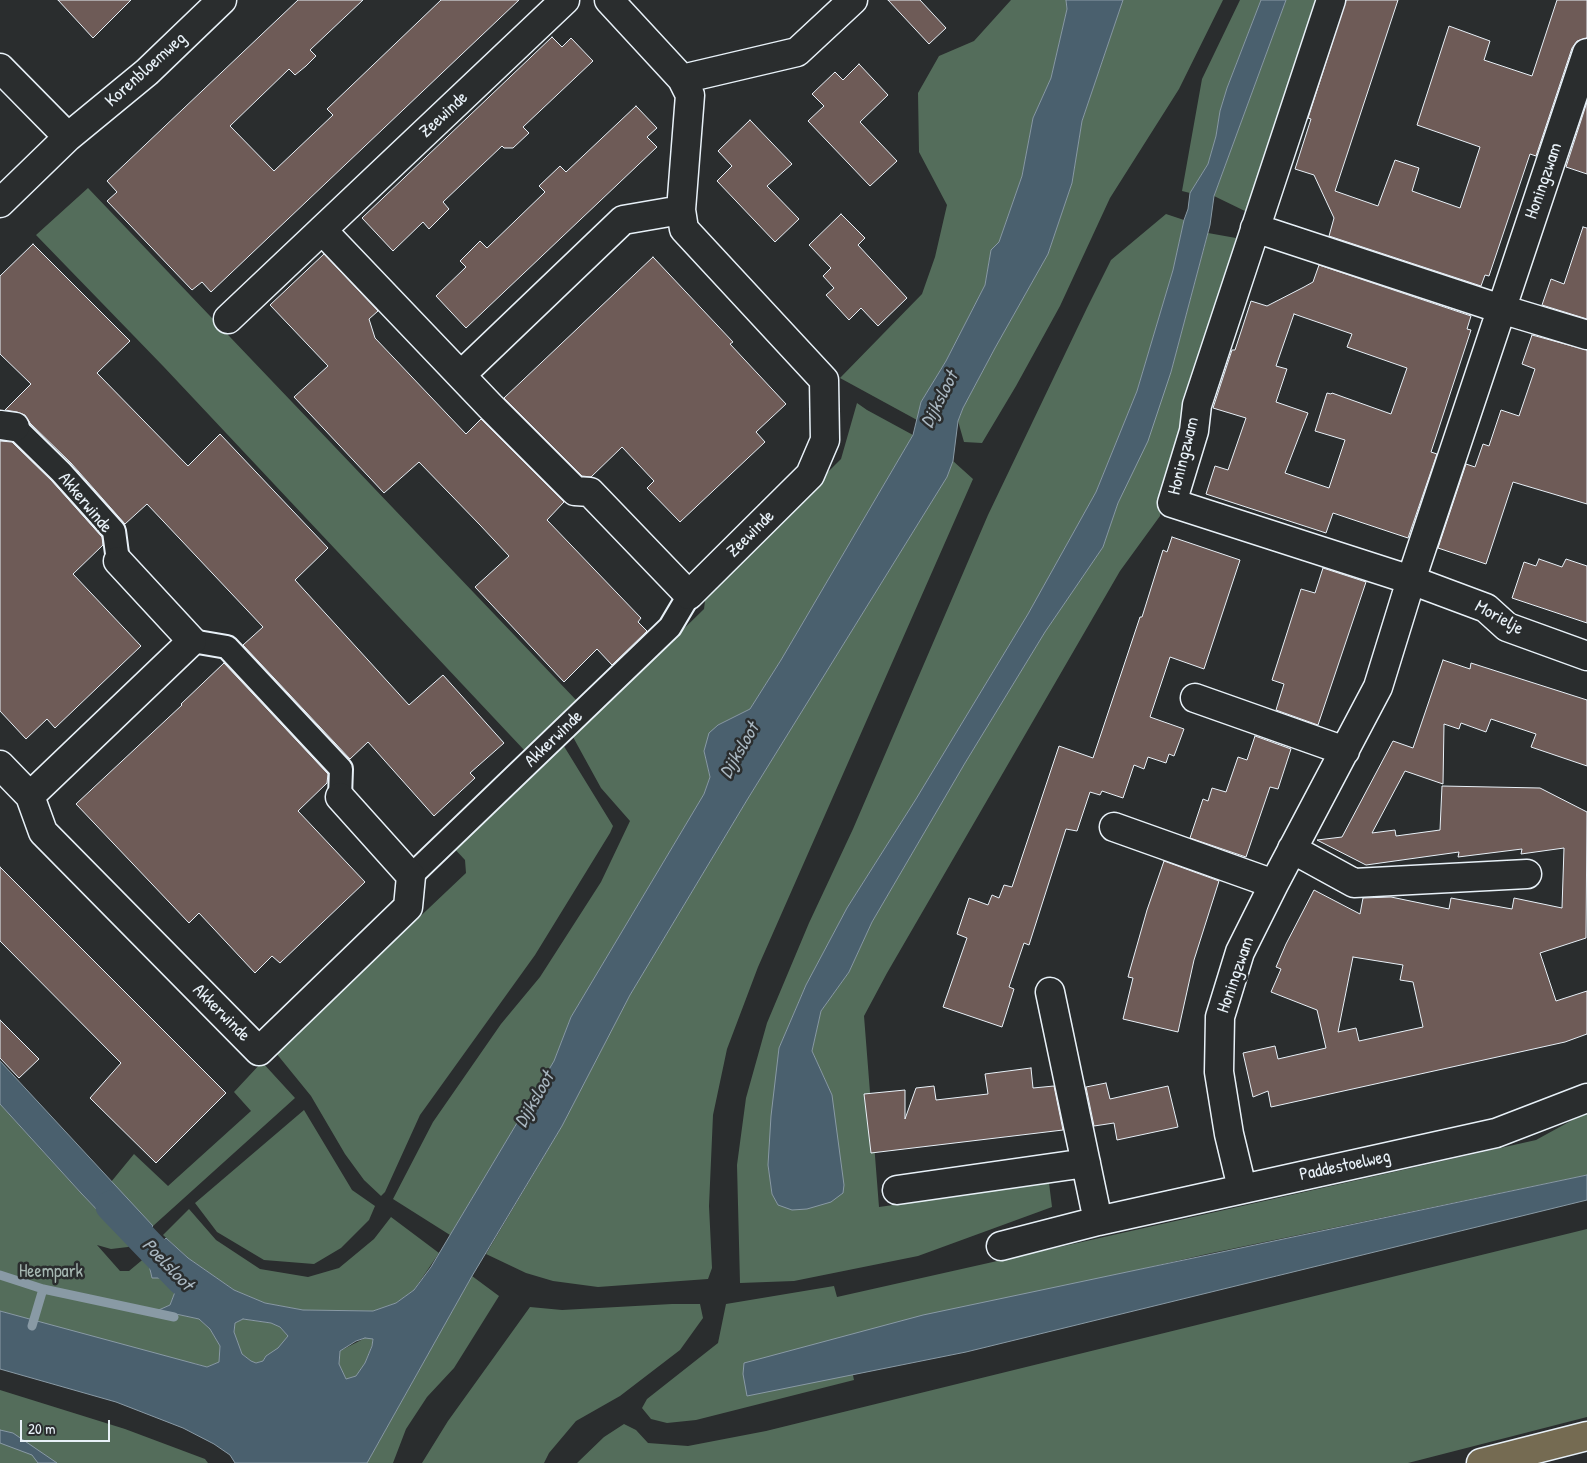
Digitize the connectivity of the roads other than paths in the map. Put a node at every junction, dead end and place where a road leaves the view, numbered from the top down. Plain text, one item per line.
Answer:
1 (222, 0) edge
2 (565, 0) edge
3 (609, 0) edge
4 (853, 0) edge
5 (1331, 0) edge
6 (1587, 53) edge
7 (0, 68) edge
8 (682, 79) junction
9 (68, 137) junction
10 (0, 203) edge
11 (680, 210) junction
12 (1255, 228) junction
13 (322, 230) junction
14 (1501, 309) junction
15 (228, 319) dead end
16 (1587, 335) edge
17 (461, 375) junction
18 (7, 426) edge
19 (118, 561) joint
20 (1411, 580) junction
21 (689, 595) junction
22 (192, 641) junction
23 (1587, 656) edge
24 (1194, 698) dead end
25 (1345, 750) junction
26 (0, 765) edge
27 (30, 796) junction
28 (340, 797) joint
29 (1114, 827) dead end
30 (1292, 849) junction
31 (1527, 874) dead end
32 (411, 876) junction
33 (1274, 884) junction
34 (1050, 992) dead end
35 (1587, 1098) edge
36 (1086, 1163) junction
37 (1242, 1188) junction
38 (897, 1190) dead end
39 (1098, 1220) junction
40 (1001, 1246) dead end
41 (1587, 1436) edge
42 (1481, 1463) edge

1 - 9 street, Korenbloemweg
2 - 13 street, Zeewinde
3 - 8 street, Zeewinde
4 - 8 street
5 - 12 street, Honingzwam
6 - 14 street, Honingzwam
7 - 9 street
8 - 11 street, Zeewinde
9 - 10 street
11 - 17 street
11 - 21 street, Zeewinde
12 - 14 street
12 - 20 street, Honingzwam
13 - 15 street, Zeewinde
13 - 17 street
14 - 16 street
14 - 20 street, Honingzwam
17 - 21 street
18 - 19 street, Akkerwinde
19 - 22 street, Akkerwinde
20 - 23 street, Morielje
20 - 25 street, Honingzwam
21 - 32 street, Akkerwinde
22 - 27 street
22 - 28 street
24 - 25 street
25 - 30 street, Honingzwam
26 - 27 street, Akkerwinde
27 - 32 street, Akkerwinde
28 - 32 street
29 - 33 street
30 - 31 street
30 - 33 street, Honingzwam
33 - 37 street, Honingzwam
34 - 36 street
35 - 37 street, Paddestoelweg
36 - 38 street
36 - 39 street
37 - 39 street, Paddestoelweg
39 - 40 street, Paddestoelweg
41 - 42 main road

